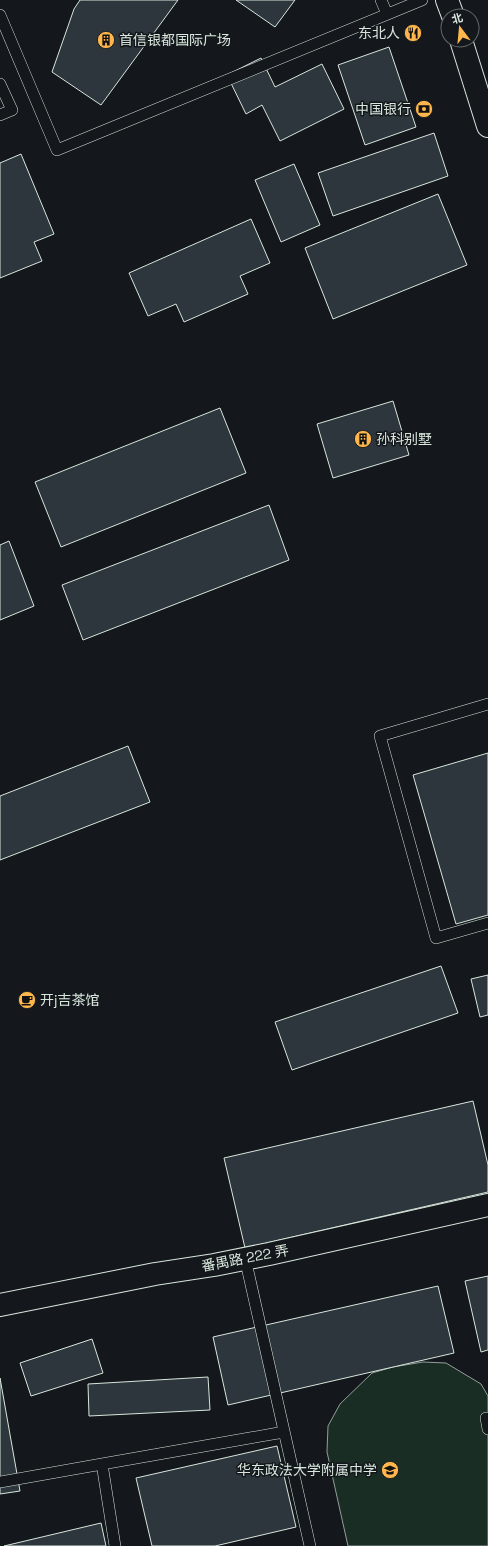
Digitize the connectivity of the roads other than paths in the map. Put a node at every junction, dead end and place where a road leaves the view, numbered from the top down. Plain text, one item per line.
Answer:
1 (381, 0) edge
2 (422, 0) edge
3 (387, 14) junction
4 (0, 15) edge
5 (464, 48) edge
6 (0, 84) edge
7 (0, 115) edge
8 (488, 126) edge
9 (488, 704) edge
10 (488, 923) edge
11 (488, 1205) edge
12 (245, 1258) junction
13 (0, 1305) edge
14 (488, 1418) edge
15 (488, 1429) edge
16 (284, 1432) junction
17 (102, 1464) junction
18 (0, 1482) edge
19 (115, 1546) edge
20 (310, 1546) edge

1 - 3 lane
2 - 3 lane
3 - 4 lane
5 - 8 street
6 - 7 lane
9 - 10 lane
11 - 12 street, 番禺路 222 弄
12 - 13 street, 番禺路 222 弄
12 - 16 lane
14 - 15 lane
16 - 17 lane
16 - 20 lane
17 - 18 lane
17 - 19 lane

